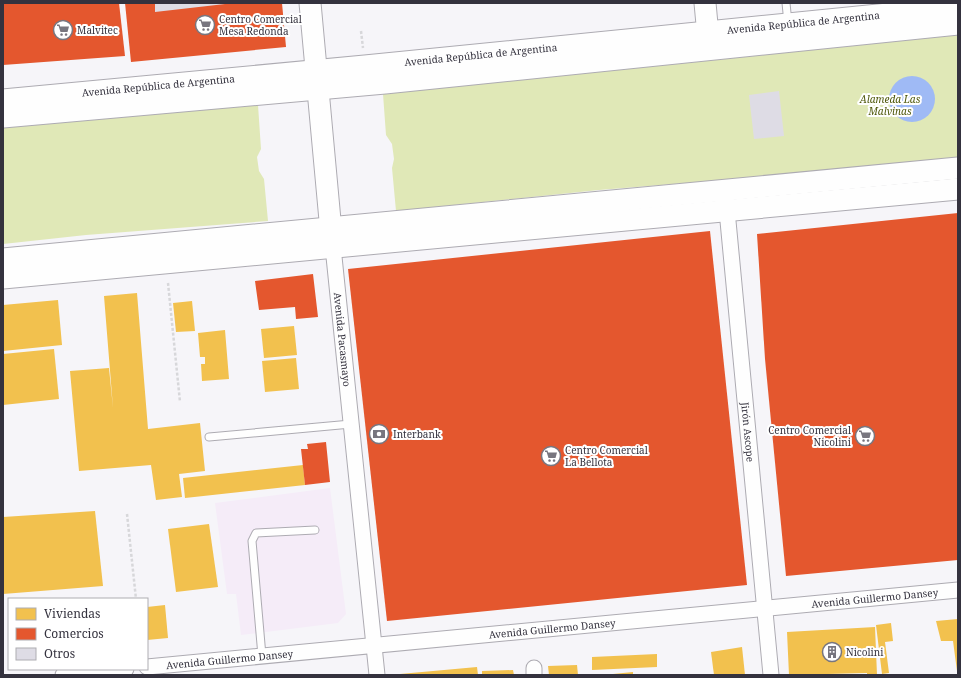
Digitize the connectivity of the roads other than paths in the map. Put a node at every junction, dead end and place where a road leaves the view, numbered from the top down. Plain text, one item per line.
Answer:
1 (310, 3) edge
2 (705, 3) edge
3 (786, 3) edge
4 (958, 7) edge
5 (788, 24) junction
6 (958, 24) edge
7 (709, 41) junction
8 (318, 79) junction
9 (3, 100) edge
10 (3, 117) edge
11 (958, 168) edge
12 (725, 189) junction
13 (958, 189) edge
14 (727, 211) junction
15 (332, 237) junction
16 (3, 259) edge
17 (3, 278) edge
18 (351, 424) junction
19 (209, 437) dead end
20 (315, 530) dead end
21 (958, 590) edge
22 (764, 607) junction
23 (374, 645) junction
24 (262, 656) junction
25 (148, 667) edge
26 (116, 670) edge
27 (63, 675) edge
28 (377, 675) edge
29 (771, 675) edge

1 - 8 street, Avenida Pacasmayo
2 - 7 street
3 - 5 lane
4 - 5 street, Avenida República de Argentina
5 - 7 street, Avenida República de Argentina
6 - 7 street, Avenida República de Argentina
7 - 8 street, Avenida República de Argentina
8 - 9 street, Avenida República de Argentina
8 - 10 street, Avenida República de Argentina
8 - 15 street, Avenida Pacasmayo
11 - 12 street
12 - 14 street, Jirón Ascope
12 - 15 street
13 - 14 street
14 - 15 street
14 - 22 street, Jirón Ascope
15 - 16 street
15 - 17 street
15 - 18 street, Avenida Pacasmayo
18 - 19 lane
18 - 23 street, Avenida Pacasmayo
20 - 24 lane
21 - 22 street, Avenida Guillermo Dansey
22 - 23 street, Avenida Guillermo Dansey
22 - 29 street, Jirón Ascope
23 - 24 street, Avenida Guillermo Dansey
23 - 28 street, Avenida Pacasmayo
24 - 25 street, Avenida Guillermo Dansey
26 - 27 street

